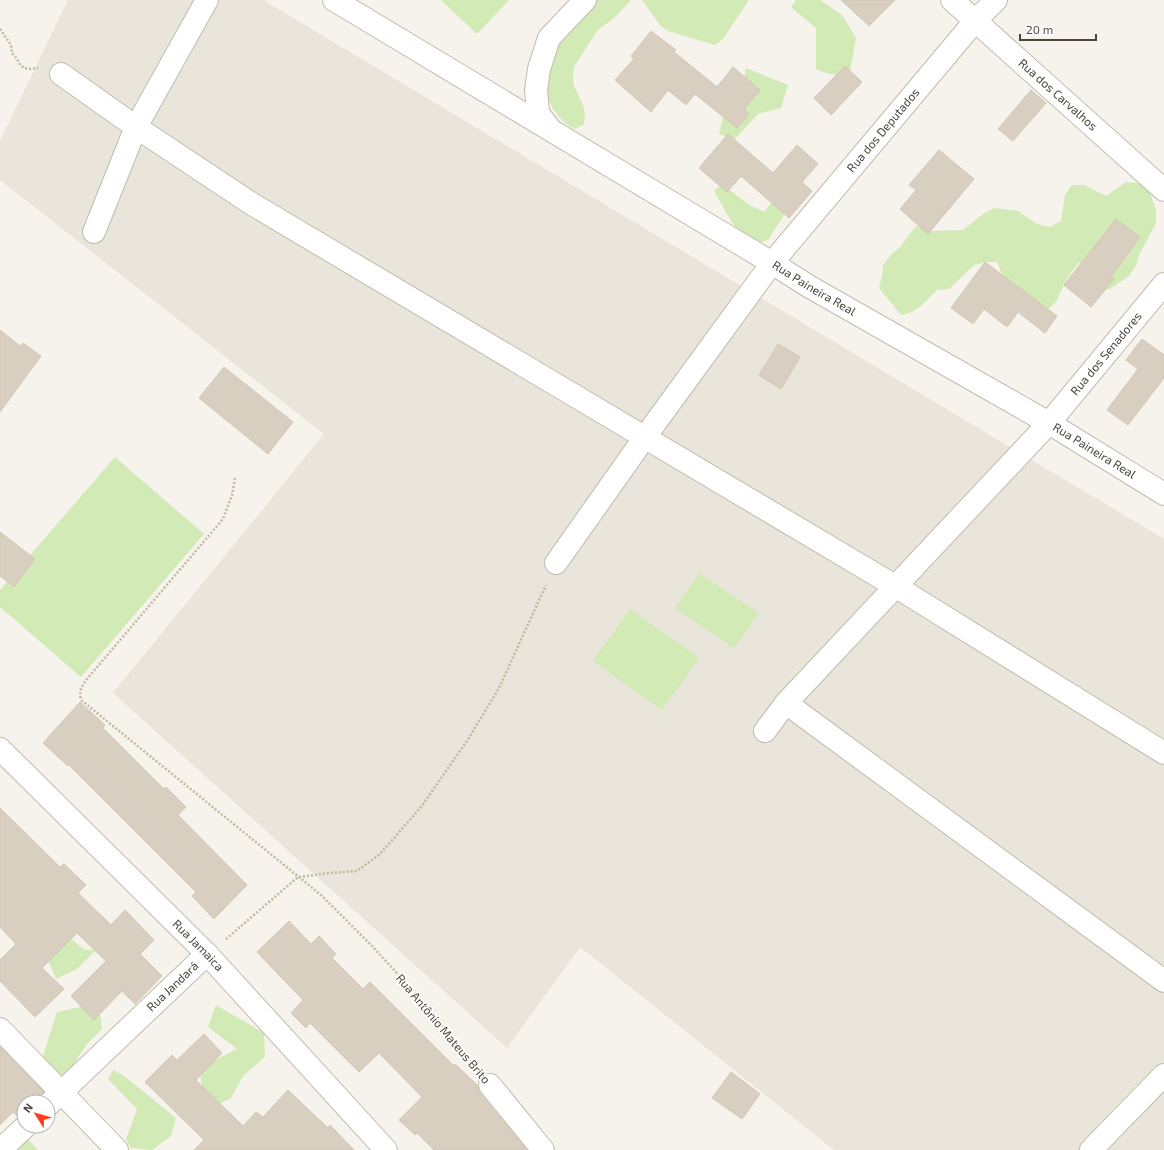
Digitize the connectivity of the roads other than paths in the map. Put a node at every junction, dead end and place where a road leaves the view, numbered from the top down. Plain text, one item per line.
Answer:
1 (207, 0) edge
2 (334, 0) edge
3 (585, 0) edge
4 (952, 0) edge
5 (996, 0) edge
6 (975, 22) junction
7 (61, 74) road end
8 (136, 127) junction
9 (550, 130) junction
10 (1164, 190) edge
11 (94, 232) dead end
12 (772, 263) junction
13 (1164, 284) edge
14 (1048, 423) junction
15 (645, 438) junction
16 (1164, 494) edge
17 (556, 563) road end
18 (895, 586) junction
19 (786, 703) junction
20 (765, 731) dead end
21 (0, 749) edge
22 (1164, 753) edge
23 (207, 954) junction
24 (1164, 981) edge
25 (0, 1029) edge
26 (1164, 1075) edge
27 (490, 1085) road end
28 (51, 1094) edge
29 (56, 1098) edge
30 (56, 1100) edge
31 (17, 1134) edge
32 (0, 1150) edge
33 (117, 1150) edge
34 (386, 1150) edge
35 (543, 1150) edge
36 (1091, 1150) edge

1 - 8 street
2 - 9 street
3 - 9 street, Rua Paineira Real
4 - 6 street, Rua dos Carvalhos
5 - 6 street, Rua dos Deputados
6 - 10 street, Rua dos Carvalhos
6 - 12 street, Rua dos Deputados
7 - 8 street
8 - 11 street
8 - 15 street
9 - 12 street, Rua Paineira Real
12 - 14 street, Rua Paineira Real
12 - 15 street, Rua dos Deputados
13 - 14 street, Rua dos Senadores
14 - 16 street, Rua Paineira Real
14 - 18 street, Rua dos Senadores
15 - 17 street, Rua dos Deputados
15 - 18 street
18 - 19 street, Rua dos Senadores
18 - 22 street
19 - 20 street, Rua dos Senadores
19 - 24 street
21 - 23 street, Rua Jamaica
23 - 29 street, Rua Jandará
23 - 34 street, Rua Jamaica
25 - 28 street
26 - 36 street
27 - 35 street, Rua Antônio Mateus Brito
30 - 33 street
31 - 32 street

